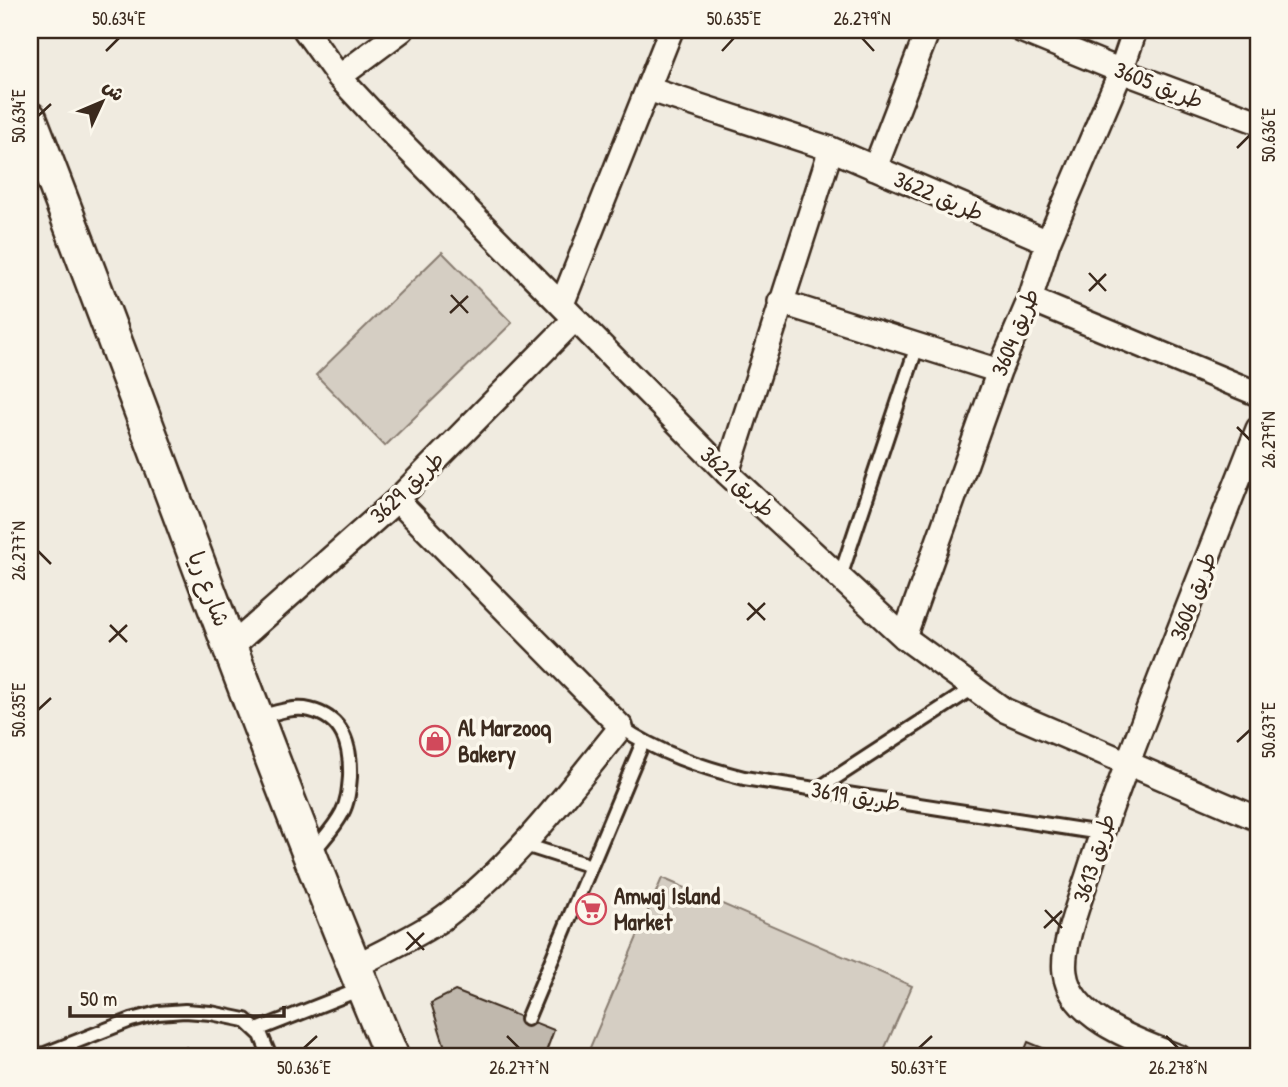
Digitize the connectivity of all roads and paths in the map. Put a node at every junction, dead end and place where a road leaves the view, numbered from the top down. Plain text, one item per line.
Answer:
1 (305, 30) edge
2 (402, 30) edge
3 (671, 30) edge
4 (928, 30) edge
5 (1021, 30) edge
6 (1135, 30) edge
7 (1121, 71) junction
8 (339, 77) junction
9 (648, 89) junction
10 (30, 119) edge
11 (1258, 122) edge
12 (831, 149) junction
13 (876, 169) junction
14 (1048, 242) junction
15 (1030, 299) junction
16 (780, 302) junction
17 (568, 312) junction
18 (917, 346) junction
19 (999, 371) junction
20 (1258, 394) edge
21 (1258, 429) edge
22 (727, 473) junction
23 (397, 500) junction
24 (840, 577) junction
25 (904, 637) junction
26 (231, 647) junction
27 (972, 688) junction
28 (257, 718) junction
29 (621, 727) junction
30 (642, 742) junction
31 (1127, 763) junction
32 (818, 789) junction
33 (1258, 819) edge
34 (1101, 833) junction
35 (525, 845) junction
36 (310, 855) junction
37 (591, 866) junction
38 (359, 978) junction
39 (527, 1019) dead end
40 (257, 1030) junction
41 (1137, 1049) edge
42 (37, 1057) edge
43 (270, 1057) edge
44 (392, 1057) edge
45 (1179, 1057) edge

1 - 8 street, طريق 3621
2 - 8 street
3 - 9 street, طريق 3629
4 - 13 street
5 - 7 street, طريق 3605
6 - 7 street, طريق 3604
7 - 11 street, طريق 3605
7 - 14 street, طريق 3604
8 - 17 street, طريق 3621
9 - 12 street, طريق 3622
9 - 17 street, طريق 3629
10 - 26 main road, شارع ريا
12 - 13 street, طريق 3622
12 - 16 street
13 - 14 street, طريق 3622
14 - 15 street, طريق 3604
15 - 19 street, طريق 3604
15 - 20 street
16 - 18 street
16 - 22 street
17 - 22 street, طريق 3621
17 - 23 street, طريق 3629
18 - 19 street
18 - 24 lane
19 - 25 street, طريق 3604
21 - 31 street, طريق 3606
22 - 24 street, طريق 3621
23 - 26 street, طريق 3629
23 - 29 street, طريق 3619
24 - 25 street, طريق 3621
25 - 27 street, طريق 3621
26 - 28 main road, شارع ريا
27 - 31 street, طريق 3621
27 - 32 lane
28 - 36 main road, شارع ريا
28 - 36 lane
29 - 30 lane, طريق 3619
29 - 35 street
30 - 32 lane, طريق 3619
30 - 37 lane
31 - 33 street, طريق 3621
31 - 34 street, طريق 3613
32 - 34 lane, طريق 3619
34 - 41 street, طريق 3613
35 - 37 lane
35 - 38 street
36 - 38 main road, شارع ريا
37 - 39 lane
38 - 40 lane
38 - 44 main road, شارع ريا
40 - 42 lane
40 - 43 lane
41 - 45 street, طريق 3613

